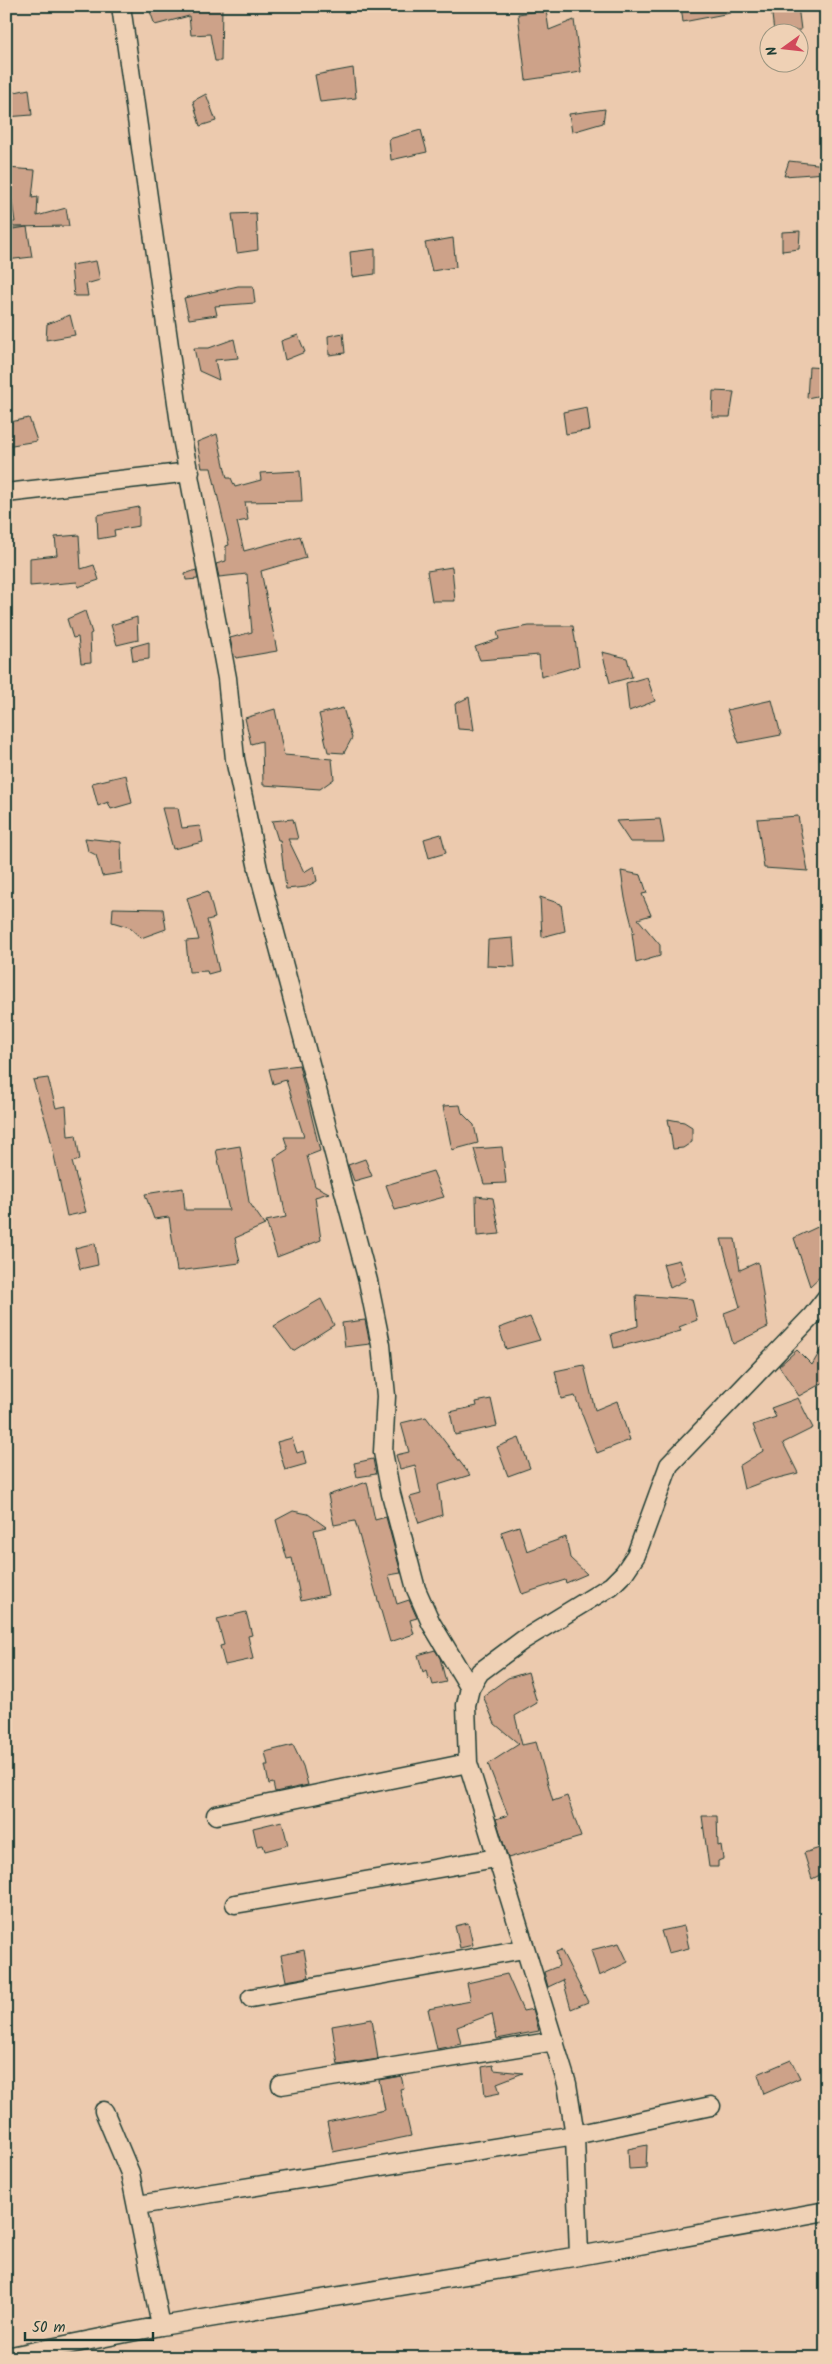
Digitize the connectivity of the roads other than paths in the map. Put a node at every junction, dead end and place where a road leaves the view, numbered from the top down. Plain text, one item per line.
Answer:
1 (121, 6) edge
2 (190, 472) junction
3 (6, 493) edge
4 (826, 1298) edge
5 (470, 1688) junction
6 (468, 1763) junction
7 (216, 1815) dead end
8 (496, 1858) junction
9 (235, 1904) dead end
10 (524, 1949) junction
11 (251, 1998) dead end
12 (555, 2041) junction
13 (281, 2084) dead end
14 (711, 2106) dead end
15 (104, 2111) dead end
16 (575, 2135) junction
17 (138, 2205) junction
18 (826, 2210) edge
19 (579, 2256) junction
20 (161, 2326) junction
21 (6, 2357) edge

1 - 2 street
2 - 3 street
2 - 5 street
4 - 5 street
5 - 6 street
6 - 7 street
6 - 8 street
8 - 9 street
8 - 10 street
10 - 11 street
10 - 12 street
12 - 13 street
12 - 16 street
14 - 16 street
15 - 17 street
16 - 17 street
16 - 19 street
17 - 20 street
18 - 19 street
19 - 20 street
20 - 21 street

